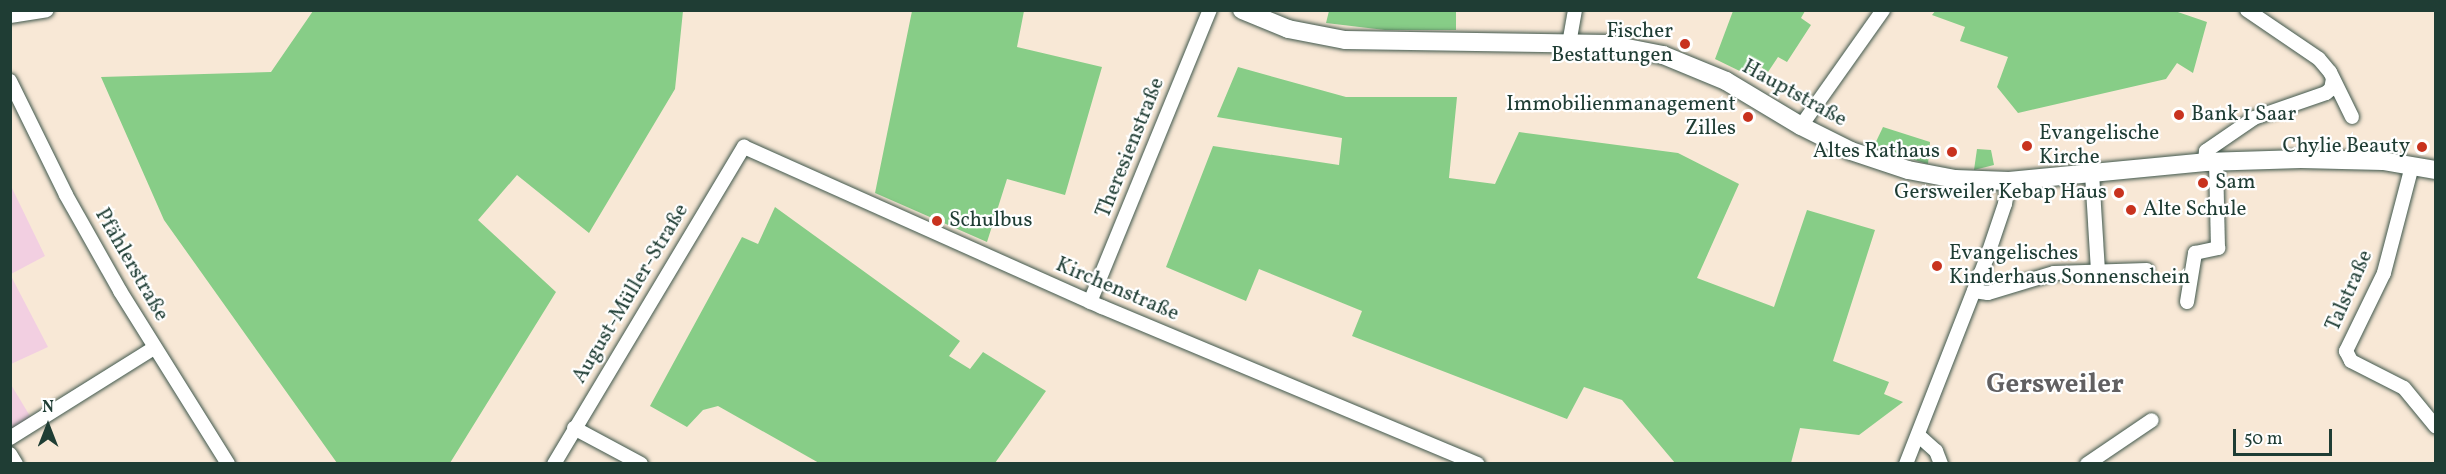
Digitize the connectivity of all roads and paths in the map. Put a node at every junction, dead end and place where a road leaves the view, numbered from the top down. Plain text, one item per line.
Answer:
1 (47, 10) edge
2 (1210, 10) edge
3 (1242, 10) edge
4 (1575, 10) edge
5 (1883, 10) edge
6 (2247, 10) edge
7 (10, 16) edge
8 (1569, 44) junction
9 (2333, 80) junction
10 (10, 81) edge
11 (2352, 117) dead end
12 (1801, 126) junction
13 (744, 147) joint
14 (2211, 161) junction
15 (2412, 166) junction
16 (2436, 170) edge
17 (2092, 173) junction
18 (2009, 181) junction
19 (2147, 270) dead end
20 (2098, 271) junction
21 (1974, 291) junction
22 (1090, 302) junction
23 (2187, 302) dead end
24 (154, 348) junction
25 (2152, 420) dead end
26 (574, 428) junction
27 (2436, 428) edge
28 (1918, 435) junction
29 (10, 438) edge
30 (10, 454) edge
31 (16, 464) edge
32 (228, 464) edge
33 (554, 464) edge
34 (641, 464) edge
35 (1477, 464) edge
36 (1906, 464) edge
37 (1941, 464) edge
38 (2087, 464) edge

1 - 7 street
2 - 22 street, Theresienstraße
3 - 8 main road, Hauptstraße
4 - 8 street
5 - 12 street
6 - 9 street
8 - 12 main road, Hauptstraße
9 - 11 street
9 - 14 street
10 - 24 street, Pfählerstraße
12 - 18 main road, Hauptstraße
13 - 22 street, Kirchenstraße
13 - 26 street, August-Müller-Straße
14 - 15 main road, Hauptstraße
14 - 17 main road, Hauptstraße
14 - 23 street
15 - 16 main road, Hauptstraße
15 - 27 street, Talstraße
17 - 18 main road, Hauptstraße
17 - 20 street
18 - 21 street
19 - 20 street
20 - 21 street
21 - 28 street
22 - 35 street, Kirchenstraße
24 - 29 street
24 - 32 street, Pfählerstraße
25 - 38 street
26 - 33 street, August-Müller-Straße
26 - 34 street
28 - 36 street
28 - 37 street
30 - 31 street

